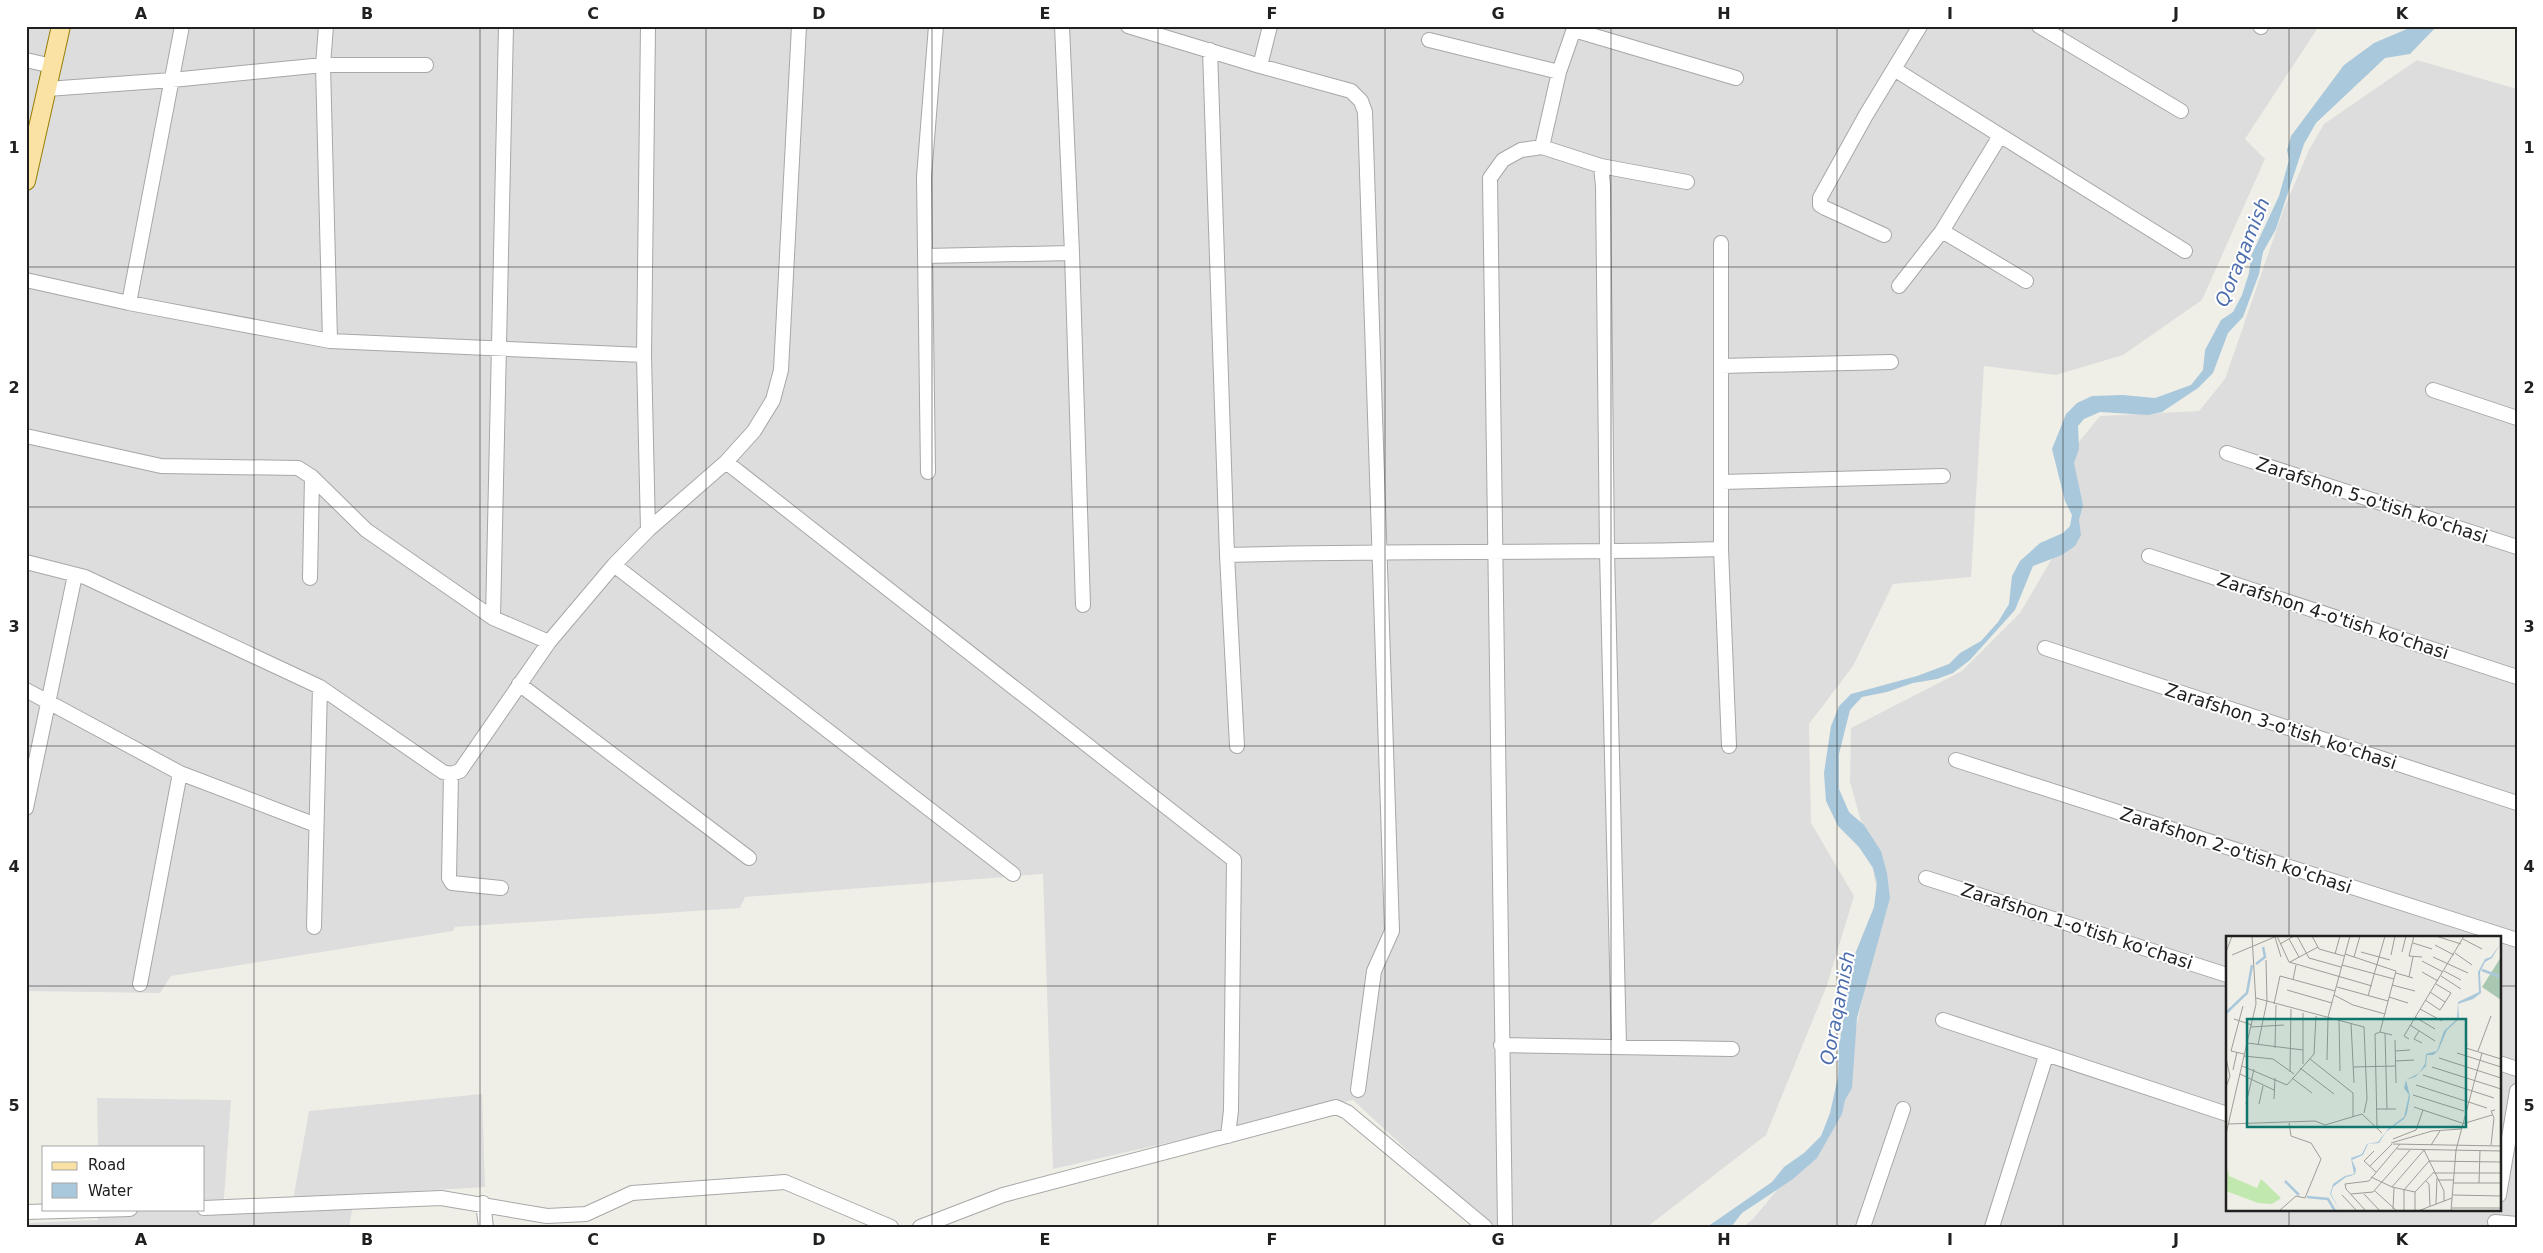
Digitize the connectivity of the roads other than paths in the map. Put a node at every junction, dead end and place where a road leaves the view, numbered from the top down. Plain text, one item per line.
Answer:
1 (61, 26) edge
2 (182, 26) edge
3 (326, 26) edge
4 (506, 26) edge
5 (648, 26) edge
6 (799, 26) edge
7 (936, 26) edge
8 (1062, 26) edge
9 (1128, 26) edge
10 (1270, 26) edge
11 (1920, 26) edge
12 (2040, 26) edge
13 (1575, 28) edge
14 (1429, 40) dead end
15 (1210, 50) junction
16 (26, 60) edge
17 (323, 65) junction
18 (426, 65) dead end
19 (52, 66) junction
20 (1260, 66) junction
21 (1894, 69) junction
22 (1559, 72) junction
23 (1736, 78) dead end
24 (172, 80) junction
25 (48, 89) junction
26 (2181, 111) dead end
27 (2000, 136) junction
28 (1542, 147) junction
29 (1601, 166) junction
30 (26, 181) edge
31 (1687, 182) dead end
32 (1942, 231) junction
33 (1884, 235) dead end
34 (1721, 243) dead end
35 (2185, 251) dead end
36 (1072, 254) junction
37 (925, 256) junction
38 (26, 280) edge
39 (2026, 280) dead end
40 (1899, 286) dead end
41 (129, 303) junction
42 (330, 341) junction
43 (499, 347) junction
44 (644, 355) junction
45 (1891, 362) dead end
46 (1721, 366) junction
47 (2433, 390) dead end
48 (2517, 418) edge
49 (26, 436) edge
50 (2227, 453) dead end
51 (726, 462) junction
52 (928, 472) dead end
53 (1943, 476) dead end
54 (312, 477) junction
55 (1721, 482) junction
56 (648, 530) junction
57 (2517, 547) edge
58 (1721, 549) junction
59 (1378, 551) junction
60 (1607, 552) junction
61 (1494, 553) junction
62 (1228, 555) junction
63 (2149, 556) dead end
64 (26, 562) edge
65 (614, 565) junction
66 (75, 575) junction
67 (310, 578) dead end
68 (1083, 605) dead end
69 (493, 618) junction
70 (549, 642) junction
71 (2045, 648) dead end
72 (2517, 677) edge
73 (519, 684) junction
74 (320, 687) junction
75 (26, 690) edge
76 (49, 702) junction
77 (1237, 746) dead end
78 (1729, 746) dead end
79 (1956, 760) dead end
80 (180, 773) junction
81 (451, 774) junction
82 (2517, 803) edge
83 (26, 808) edge
84 (316, 825) junction
85 (749, 858) dead end
86 (1012, 874) dead end
87 (1926, 878) dead end
88 (501, 888) dead end
89 (314, 927) dead end
90 (2517, 940) edge
91 (2226, 975) edge
92 (140, 984) dead end
93 (1943, 1020) dead end
94 (1500, 1045) junction
95 (1619, 1046) junction
96 (1732, 1048) dead end
97 (2046, 1056) junction
98 (2500, 1063) edge
99 (2517, 1069) edge
100 (1358, 1090) dead end
101 (2517, 1091) edge
102 (1903, 1110) dead end
103 (2226, 1114) edge
104 (1228, 1136) junction
105 (2500, 1190) edge
106 (483, 1203) junction
107 (205, 1208) edge
108 (95, 1210) edge
109 (26, 1212) edge
110 (2495, 1219) edge
111 (2517, 1224) edge
112 (486, 1227) edge
113 (892, 1227) edge
114 (920, 1227) edge
115 (1485, 1227) edge
116 (1505, 1227) edge
117 (1863, 1227) edge
118 (1992, 1227) edge

1 - 19 main road
2 - 24 street
3 - 17 street
4 - 43 street
5 - 44 street
6 - 51 street
7 - 37 street
8 - 36 street
9 - 15 street
10 - 20 street
11 - 21 street
12 - 26 street
13 - 22 street
13 - 23 street
14 - 22 street
15 - 20 street
15 - 62 street
16 - 19 street
17 - 18 street
17 - 24 street
17 - 42 street
19 - 25 main road
20 - 59 street
21 - 27 street
21 - 33 street
22 - 28 street
24 - 25 street
24 - 41 street
25 - 30 main road
27 - 32 street
27 - 35 street
28 - 29 street
28 - 61 street
29 - 31 street
29 - 60 street
32 - 39 street
32 - 40 street
34 - 46 street
36 - 37 street
36 - 68 street
37 - 52 street
38 - 41 street
41 - 42 street
42 - 43 street
43 - 44 street
43 - 69 street
44 - 56 street
45 - 46 street
46 - 55 street
47 - 48 street
49 - 54 street
50 - 57 street, Zarafshon 5-o'tish ko'chasi
51 - 56 street
51 - 104 street
53 - 55 street
54 - 67 street
54 - 69 street
55 - 58 street
56 - 65 street
58 - 60 street
58 - 78 street
59 - 61 street
59 - 62 street
59 - 100 street
60 - 61 street
60 - 95 street
61 - 94 street
62 - 77 street
63 - 72 street, Zarafshon 4-o'tish ko'chasi
64 - 66 street
65 - 70 street
65 - 86 street
66 - 74 street
66 - 76 street
69 - 70 street
70 - 73 street
71 - 82 street, Zarafshon 3-o'tish ko'chasi
73 - 81 street
73 - 85 street
74 - 81 street
74 - 84 street
75 - 76 street
76 - 80 street
76 - 83 street
79 - 90 street, Zarafshon 2-o'tish ko'chasi
80 - 84 street
80 - 92 street
81 - 88 street
84 - 89 street
87 - 91 street, Zarafshon 1-o'tish ko'chasi
93 - 97 street
94 - 95 street
94 - 116 street
95 - 96 street
97 - 103 street
97 - 118 street
98 - 99 street
101 - 105 street
102 - 117 street
104 - 114 street
104 - 115 street
106 - 107 street
106 - 112 street
106 - 113 street
108 - 109 street
110 - 111 street

